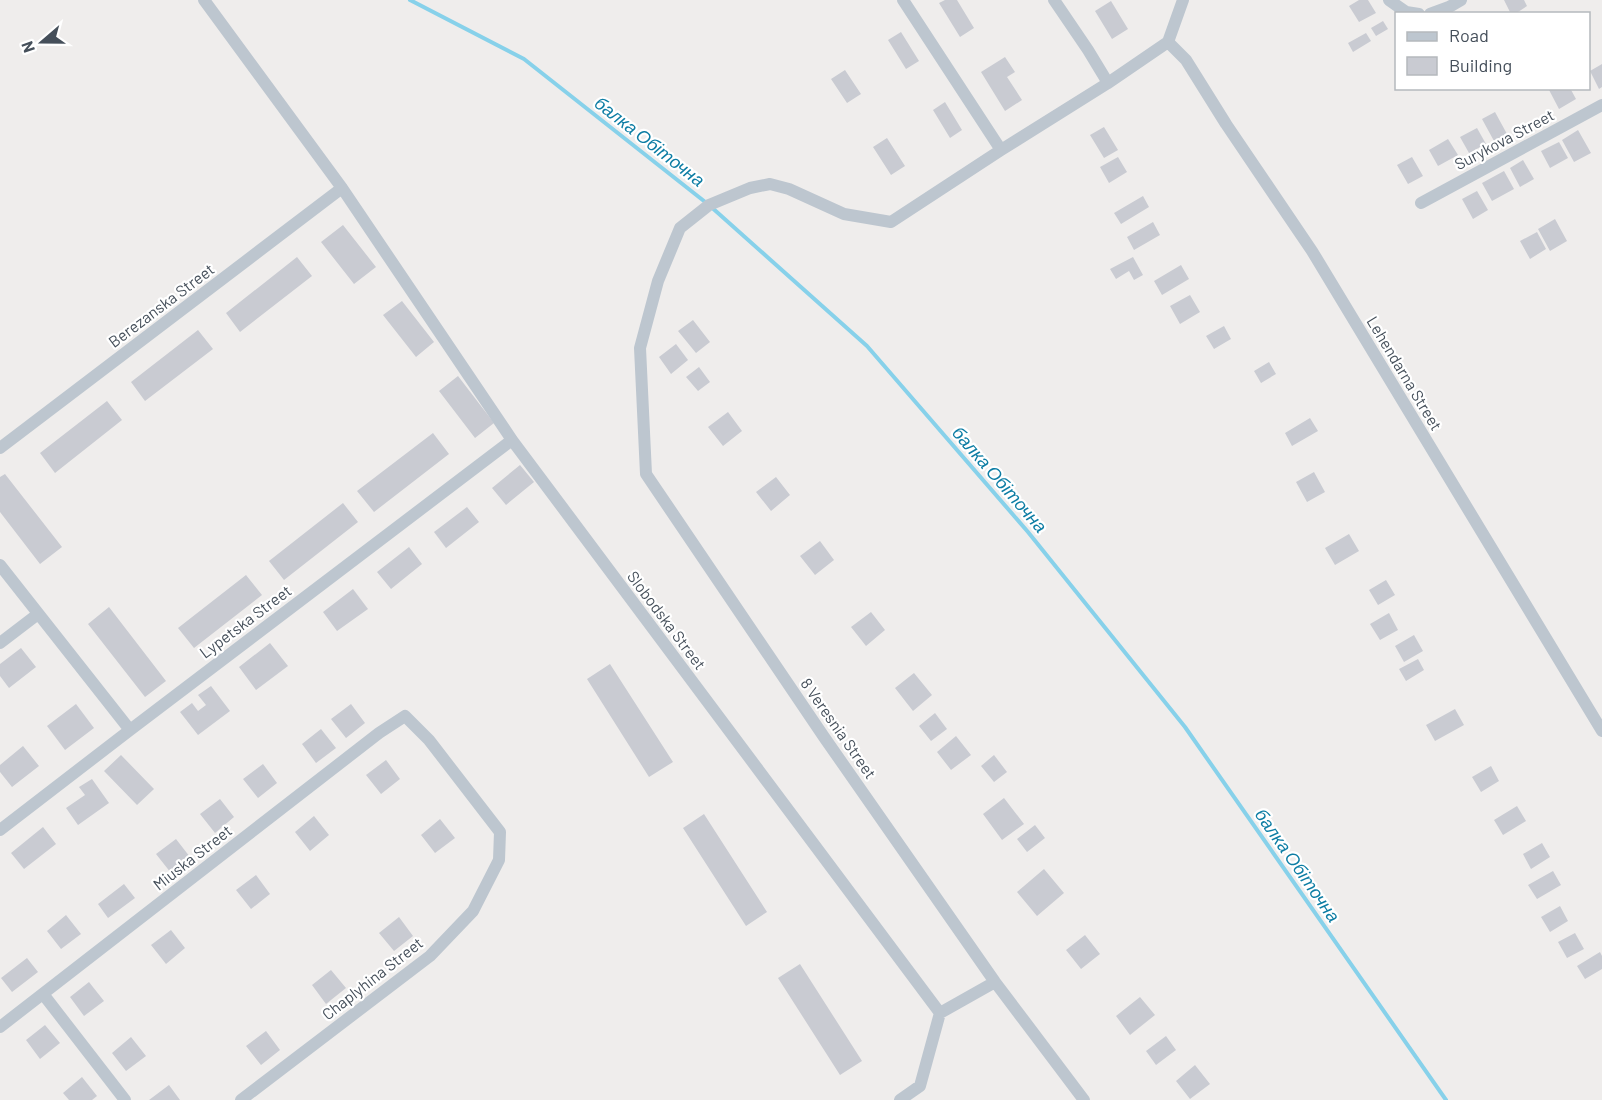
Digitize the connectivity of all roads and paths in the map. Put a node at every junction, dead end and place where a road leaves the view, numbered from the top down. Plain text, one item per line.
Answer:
1 (204, 0) edge
2 (903, 0) edge
3 (1054, 0) edge
4 (1183, 0) edge
5 (1389, 0) edge
6 (1461, 0) edge
7 (1406, 12) edge
8 (1435, 12) edge
9 (1168, 42) junction
10 (1108, 83) junction
11 (1602, 105) edge
12 (1000, 150) junction
13 (342, 188) junction
14 (1421, 203) dead end
15 (512, 440) junction
16 (0, 448) edge
17 (0, 566) edge
18 (38, 614) junction
19 (0, 643) edge
20 (405, 716) joint
21 (130, 730) junction
22 (1602, 730) edge
23 (0, 830) edge
24 (995, 982) junction
25 (43, 994) junction
26 (940, 1013) junction
27 (0, 1027) edge
28 (125, 1100) edge
29 (241, 1100) edge
30 (900, 1100) edge
31 (1084, 1100) edge

1 - 13 street, Slobodska Street
2 - 12 street
3 - 10 street
4 - 9 street
5 - 7 street
6 - 8 street
9 - 10 street
9 - 22 street, Lehendarna Street
10 - 12 street
11 - 14 street, Surykova Street
12 - 24 street, 8 Veresnia Street
13 - 15 street, Slobodska Street
13 - 16 street, Berezanska Street
15 - 21 street, Lypetska Street
15 - 26 street, Slobodska Street
17 - 18 street
18 - 19 street
18 - 21 street
20 - 25 street, Miuska Street
20 - 29 street, Chaplyhina Street
21 - 23 street, Lypetska Street
24 - 26 street
24 - 31 street, 8 Veresnia Street
25 - 27 street, Miuska Street
25 - 28 street
26 - 30 street

